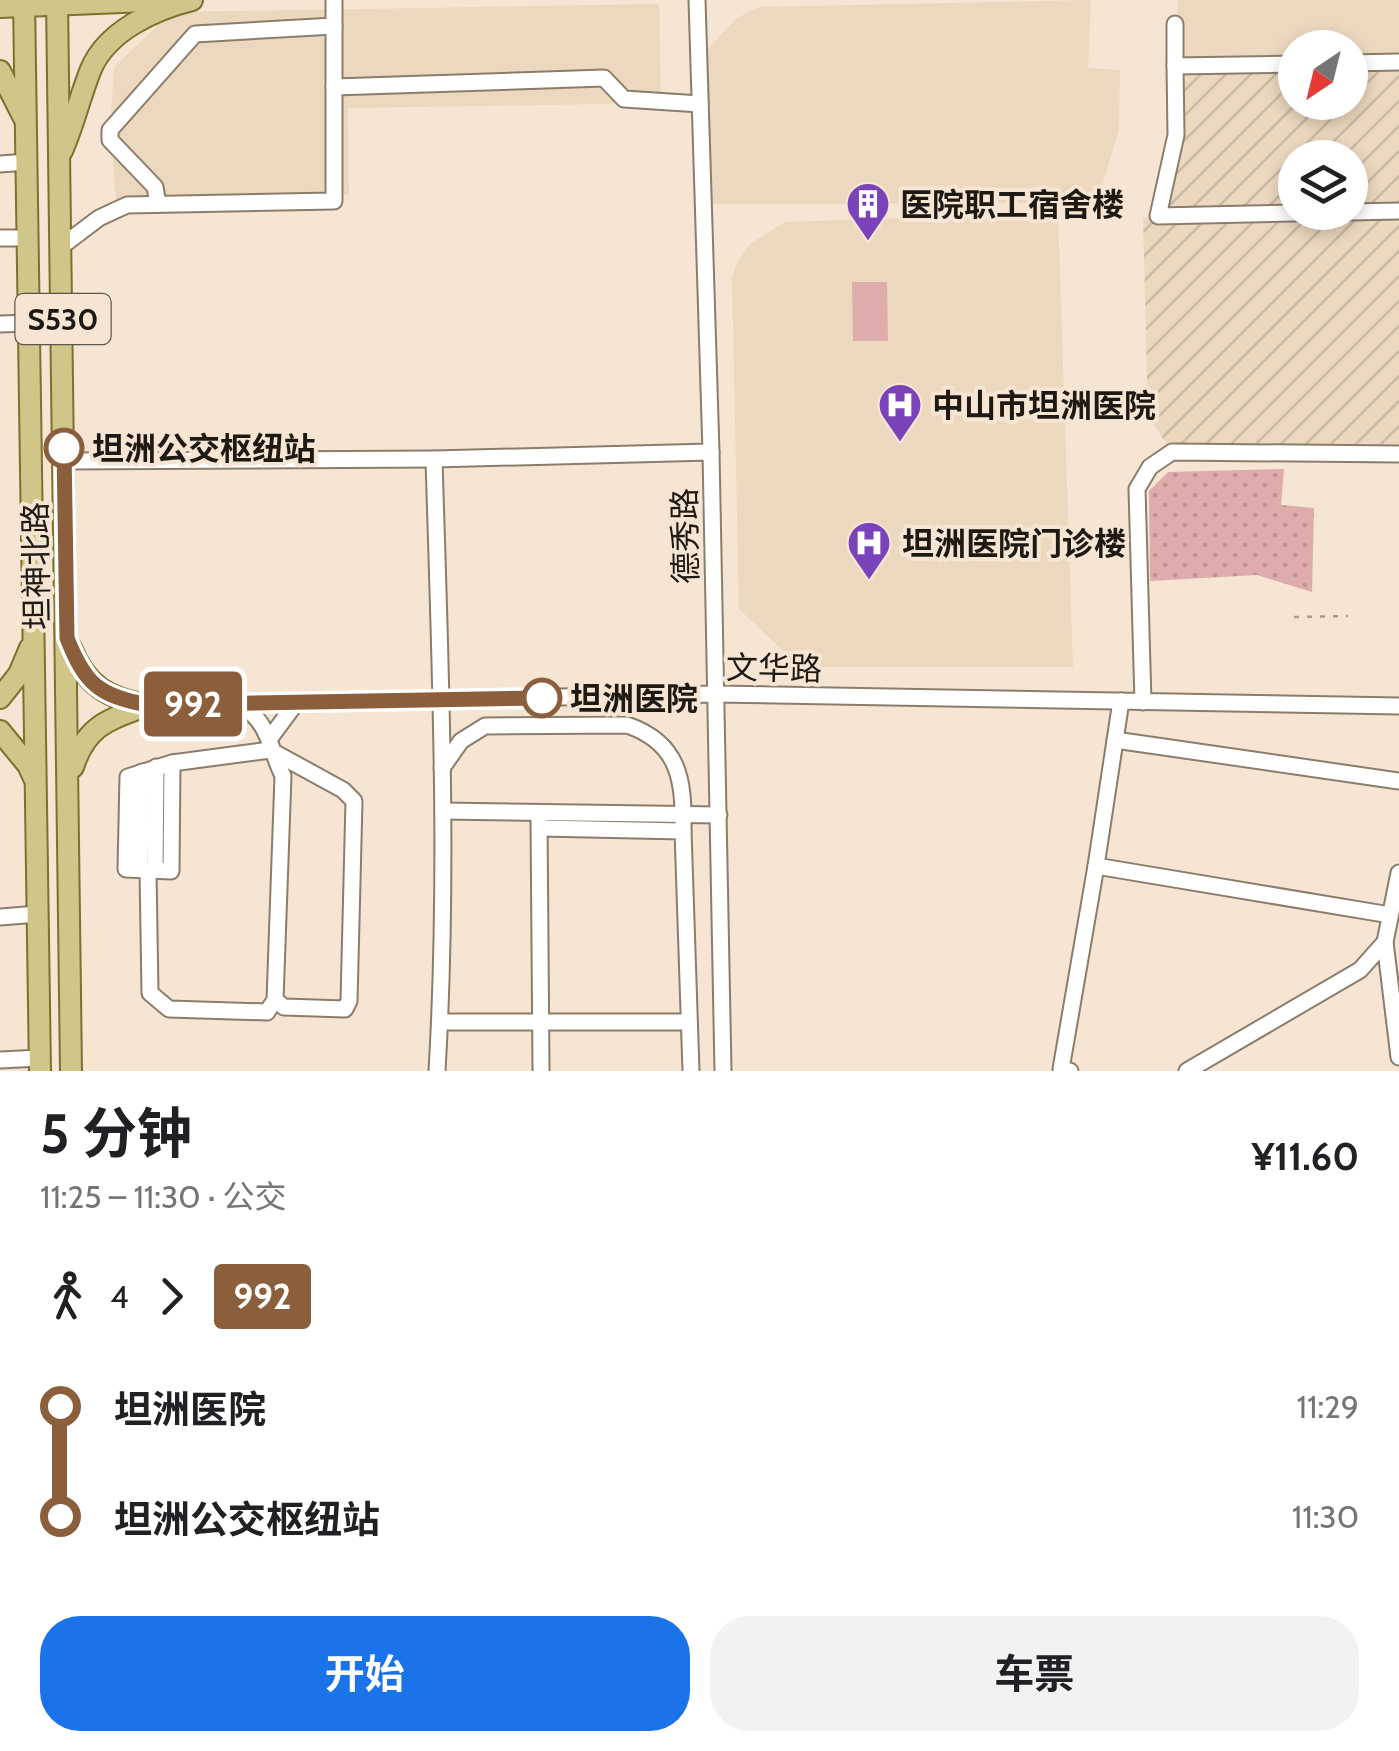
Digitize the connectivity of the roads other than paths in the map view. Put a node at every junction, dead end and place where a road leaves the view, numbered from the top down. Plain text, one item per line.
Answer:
1 (171, 0) edge
2 (192, 0) edge
3 (334, 0) edge
4 (697, 0) edge
5 (25, 2) edge
6 (57, 2) edge
7 (0, 7) edge
8 (1174, 24) dead end
9 (334, 26) junction
10 (1368, 62) edge
11 (1399, 62) edge
12 (1278, 64) edge
13 (1175, 66) junction
14 (0, 70) edge
15 (334, 87) junction
16 (700, 104) junction
17 (26, 122) junction
18 (59, 157) junction
19 (26, 162) junction
20 (0, 164) edge
21 (158, 204) junction
22 (1399, 211) edge
23 (1368, 212) edge
24 (1278, 213) edge
25 (0, 238) edge
26 (28, 238) junction
27 (62, 246) junction
28 (30, 323) junction
29 (0, 324) edge
30 (711, 452) junction
31 (1399, 454) edge
32 (434, 459) junction
33 (64, 461) junction
34 (35, 631) junction
35 (67, 638) junction
36 (716, 694) junction
37 (0, 698) edge
38 (442, 700) junction
39 (1121, 701) junction
40 (296, 702) junction
41 (1143, 702) junction
42 (240, 704) junction
43 (148, 705) junction
44 (1399, 706) edge
45 (0, 732) edge
46 (1115, 740) junction
47 (270, 744) junction
48 (157, 767) junction
49 (442, 768) junction
50 (1399, 781) edge
51 (69, 782) junction
52 (37, 784) junction
53 (443, 811) junction
54 (718, 815) junction
55 (540, 820) junction
56 (683, 822) junction
57 (1096, 866) junction
58 (148, 870) junction
59 (1399, 874) edge
60 (38, 914) junction
61 (1390, 915) junction
62 (0, 917) edge
63 (1385, 942) junction
64 (275, 1000) junction
65 (440, 1022) junction
66 (541, 1022) junction
67 (689, 1022) junction
68 (1399, 1056) edge
69 (0, 1060) edge
70 (40, 1064) edge
71 (541, 1068) dead end
72 (71, 1071) edge
73 (436, 1071) edge
74 (691, 1071) edge
75 (722, 1071) edge
76 (1070, 1071) edge
77 (1187, 1071) edge

1 - 6 main road
2 - 18 main road
3 - 9 street
4 - 16 street, 德秀路
5 - 6 main road
5 - 7 main road
5 - 17 main road, 坦神北路 / S530
6 - 18 main road, 坦神北路 / S530
8 - 13 street
9 - 15 street
9 - 21 street
10 - 11 street
12 - 13 street
13 - 24 street
14 - 17 main road
15 - 16 street
15 - 21 street
16 - 30 street, 德秀路
17 - 19 main road, 坦神北路 / S530
18 - 27 main road, 坦神北路 / S530
19 - 20 street
19 - 26 main road, 坦神北路 / S530
21 - 27 street
22 - 23 street
25 - 26 street
26 - 28 main road, 坦神北路 / S530
27 - 33 main road, 坦神北路 / S530
28 - 29 street
28 - 34 main road, 坦神北路 / S530
30 - 32 street
30 - 36 street, 德秀路
31 - 41 street
32 - 33 street
32 - 38 street
33 - 35 main road, 坦神北路 / S530
34 - 37 main road
34 - 52 main road, 坦神北路 / S530
35 - 43 main road
35 - 51 main road, 坦神北路 / S530
36 - 38 street, 文华路
36 - 39 street, 文华路
36 - 54 street, 德秀路
38 - 40 street, 文华路
38 - 49 street
39 - 41 street, 文华路
39 - 46 street
40 - 42 street, 文华路
40 - 47 street
41 - 44 street, 文华路
42 - 43 street, 文华路
42 - 47 street
43 - 51 main road
45 - 52 main road
46 - 50 street
46 - 57 street
47 - 48 street
47 - 64 street
47 - 64 street
48 - 58 street
48 - 58 street
49 - 53 street
49 - 56 street
51 - 72 main road, 坦神北路 / S530
52 - 60 main road, 坦神北路 / S530
53 - 55 street
53 - 65 street
54 - 56 street
54 - 75 street, 德秀路
55 - 56 street
55 - 66 street
56 - 67 street
57 - 61 street
57 - 76 street
58 - 64 street
59 - 61 street
60 - 62 street
60 - 70 main road, 坦神北路 / S530
61 - 63 street
63 - 68 street
63 - 77 street
65 - 66 street
65 - 73 street
66 - 67 street
66 - 71 street
67 - 74 street
69 - 70 street

